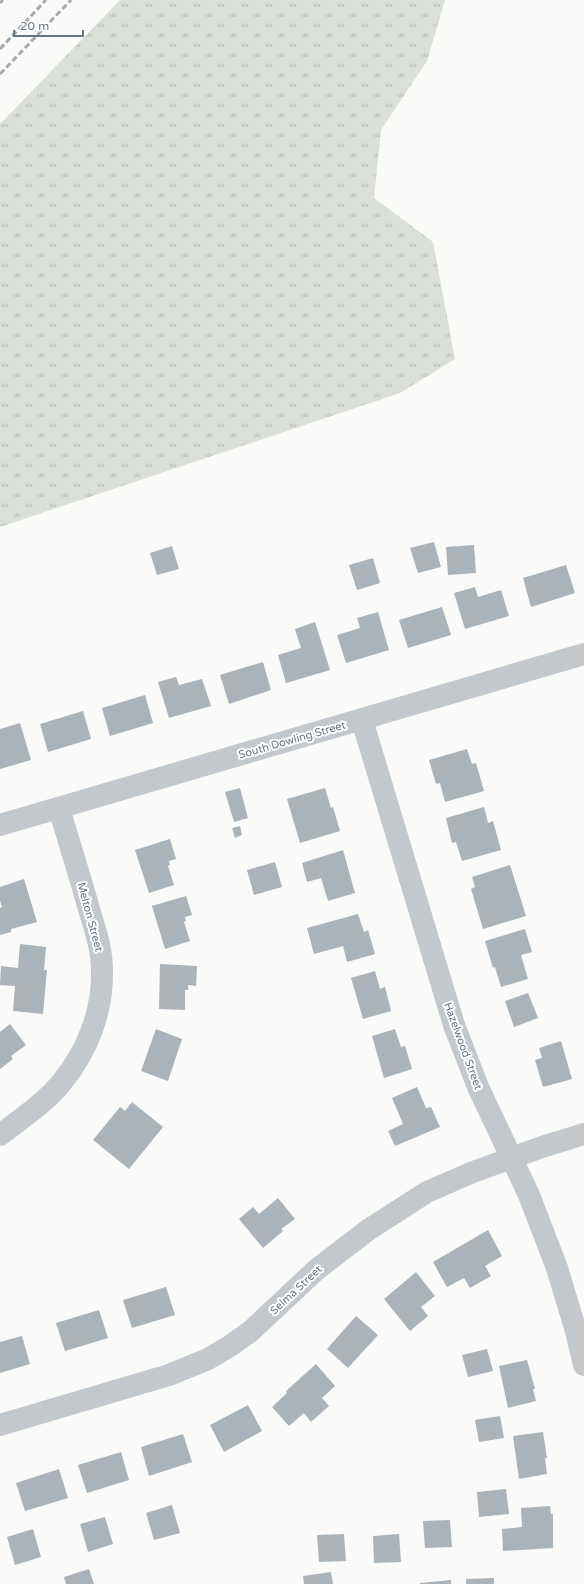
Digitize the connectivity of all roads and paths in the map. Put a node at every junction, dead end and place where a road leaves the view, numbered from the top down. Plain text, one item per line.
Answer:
1 (584, 654) edge
2 (362, 720) junction
3 (59, 808) junction
4 (0, 825) edge
5 (584, 1134) edge
6 (0, 1135) edge
7 (512, 1158) junction
8 (584, 1365) edge
9 (0, 1425) edge

1 - 2 street, South Dowling Street
2 - 3 street, South Dowling Street
2 - 7 street, Hazelwood Street
3 - 4 street, South Dowling Street
3 - 6 street, Melton Street
5 - 7 street, Selma Street
7 - 8 street, Hazelwood Street
7 - 9 street, Selma Street

